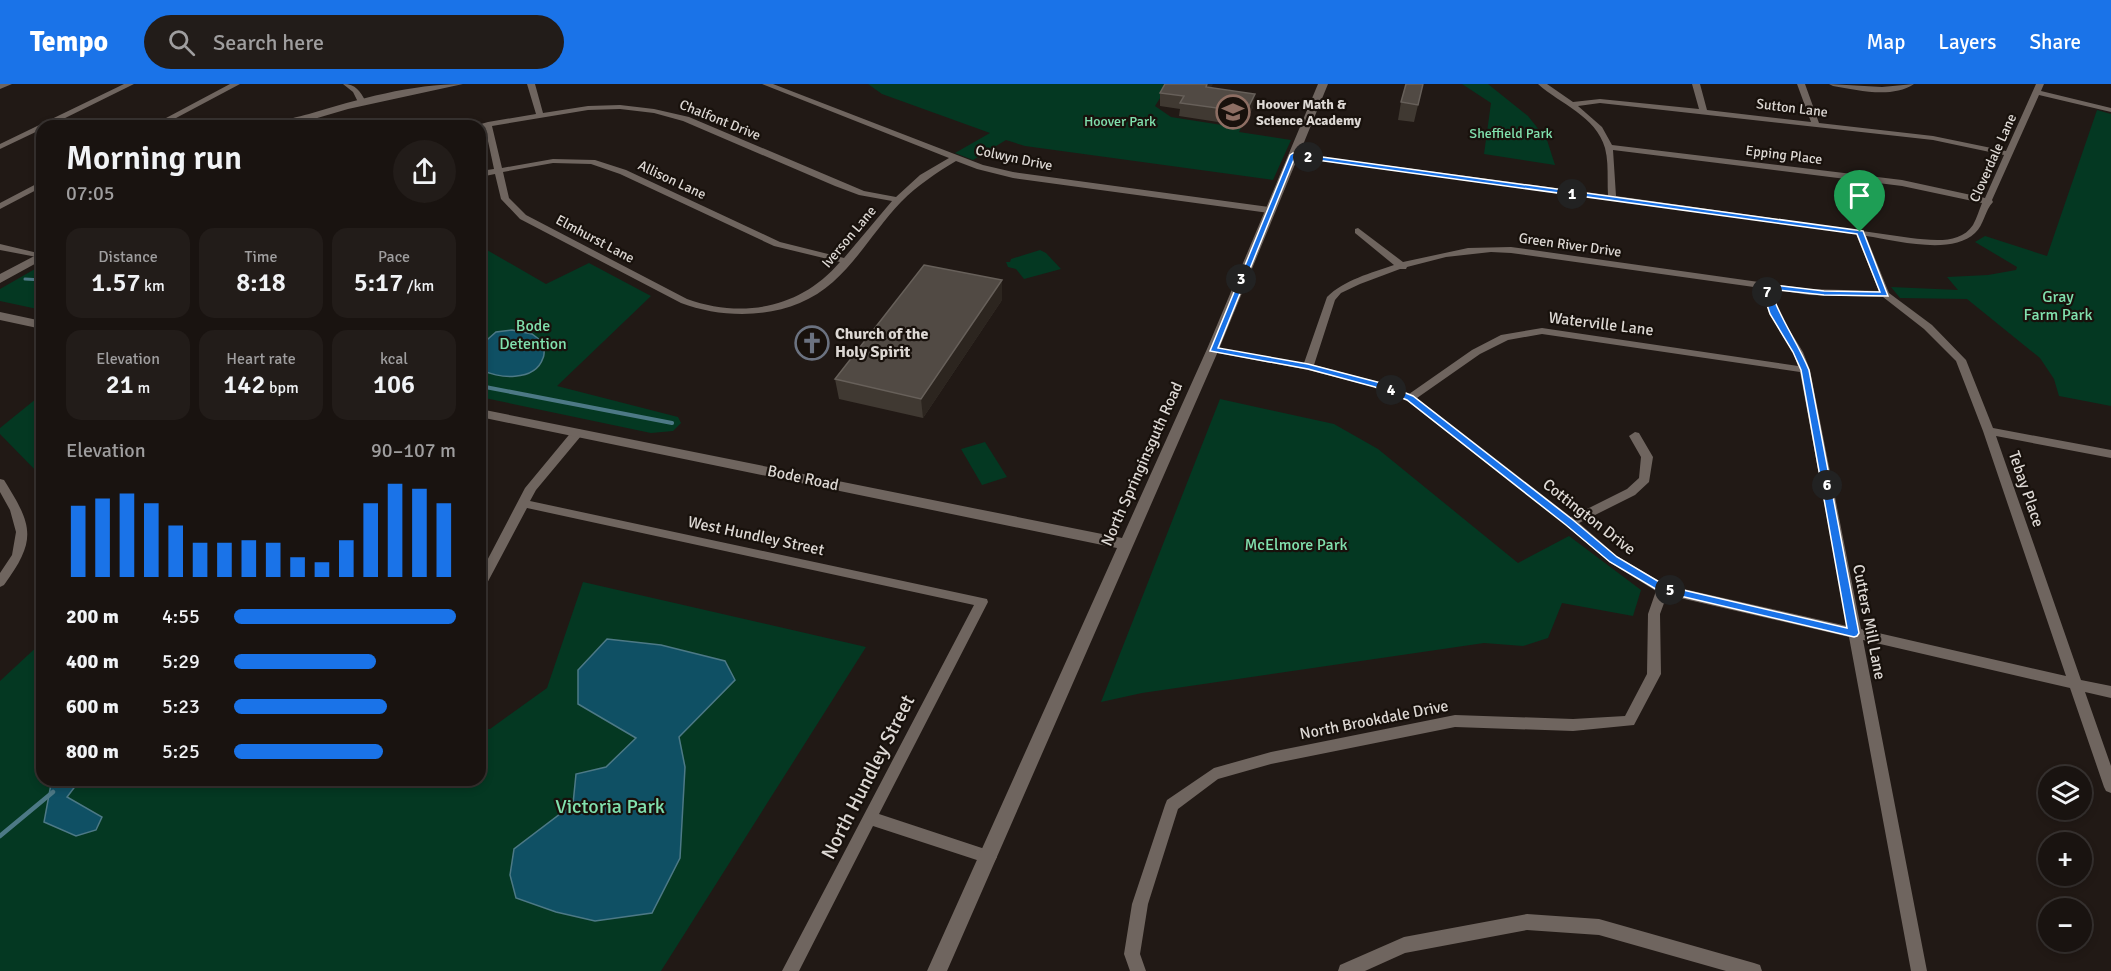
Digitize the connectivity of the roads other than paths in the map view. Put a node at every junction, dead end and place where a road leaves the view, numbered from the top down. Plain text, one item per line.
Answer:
1 (8, 84) edge
2 (130, 84) edge
3 (236, 84) edge
4 (346, 84) edge
5 (458, 84) edge
6 (531, 84) edge
7 (766, 84) edge
8 (1323, 84) edge
9 (1542, 84) edge
10 (1696, 84) edge
11 (1801, 84) edge
12 (1833, 84) edge
13 (1910, 84) edge
14 (0, 87) edge
15 (2038, 88) edge
16 (362, 102) junction
17 (1571, 104) junction
18 (2111, 110) edge
19 (1703, 111) junction
20 (540, 115) junction
21 (55, 120) edge
22 (167, 120) edge
23 (300, 120) edge
24 (488, 124) joint
25 (1816, 125) junction
26 (36, 129) edge
27 (0, 147) edge
28 (1609, 147) junction
29 (2009, 154) junction
30 (1293, 155) junction
31 (955, 158) junction
32 (497, 171) junction
33 (486, 173) edge
34 (36, 187) edge
35 (1612, 199) junction
36 (898, 200) junction
37 (1989, 202) junction
38 (0, 206) edge
39 (1269, 210) junction
40 (1358, 231) dead end
41 (1860, 232) junction
42 (0, 247) edge
43 (36, 254) edge
44 (36, 258) edge
45 (847, 261) junction
46 (1402, 267) junction
47 (0, 279) edge
48 (1765, 286) junction
49 (1885, 294) junction
50 (751, 310) joint
51 (0, 316) edge
52 (36, 324) edge
53 (1213, 350) junction
54 (1308, 367) junction
55 (1805, 370) junction
56 (1410, 398) junction
57 (486, 414) edge
58 (1989, 431) junction
59 (577, 433) junction
60 (1635, 436) dead end
61 (2111, 454) edge
62 (0, 483) edge
63 (523, 503) junction
64 (1570, 522) junction
65 (1126, 544) junction
66 (486, 574) edge
67 (0, 582) edge
68 (1663, 589) junction
69 (982, 602) joint
70 (1854, 633) junction
71 (2075, 684) junction
72 (2111, 692) edge
73 (2111, 787) edge
74 (870, 818) junction
75 (989, 857) junction
76 (790, 971) edge
77 (937, 971) edge
78 (1138, 971) edge
79 (1346, 971) edge
80 (1755, 971) edge
81 (1919, 971) edge

1 - 14 street
2 - 21 street
3 - 22 street
4 - 16 street
5 - 16 street
6 - 20 street
7 - 31 street, Colwyn Drive
8 - 30 street, North Springinsguth Road
9 - 17 street
10 - 19 street
11 - 25 street
12 - 13 street
15 - 18 street
15 - 29 street, Cloverdale Lane
16 - 23 street
17 - 19 street, Sutton Lane
17 - 28 street
19 - 25 street, Sutton Lane
20 - 24 street, Chalfont Drive
20 - 36 street, Chalfont Drive
24 - 32 street, Elmhurst Lane
25 - 29 street, Sutton Lane
26 - 27 street
28 - 35 street
28 - 37 street, Epping Place
29 - 37 street, Cloverdale Lane
30 - 35 street
30 - 39 street, North Springinsguth Road
31 - 36 street, Iverson Lane
31 - 39 street, Colwyn Drive
32 - 33 street, Allison Lane
32 - 45 street, Allison Lane
32 - 50 street, Elmhurst Lane
34 - 38 street
35 - 41 street
36 - 45 street, Iverson Lane
37 - 41 street, Cloverdale Lane
39 - 53 street, North Springinsguth Road
40 - 46 street
41 - 49 street
42 - 43 street
44 - 47 street
45 - 50 street, Iverson Lane
46 - 48 street, Green River Drive
46 - 54 street, Green River Drive
48 - 49 street, Green River Drive
48 - 55 street, Cutters Mill Lane
49 - 58 street, Tebay Place
51 - 52 street
53 - 54 street, Cottington Drive
53 - 65 street, North Springinsguth Road
54 - 56 street, Cottington Drive
55 - 56 street, Waterville Lane
55 - 70 street, Cutters Mill Lane
56 - 64 street, Cottington Drive
57 - 59 street, Bode Road
58 - 61 street
58 - 71 street, Tebay Place
59 - 63 street
59 - 65 street, Bode Road
60 - 64 street
62 - 67 street
63 - 66 street
63 - 69 street, West Hundley Street
64 - 68 street, Cottington Drive
65 - 75 street, North Springinsguth Road
68 - 70 street, Cottington Drive
68 - 78 street, North Brookdale Drive
69 - 74 street, North Hundley Street
70 - 71 street, Cottington Drive
70 - 81 street, Cutters Mill Lane
71 - 72 street, Cottington Drive
71 - 73 street, Tebay Place
74 - 75 street
74 - 76 street, North Hundley Street
75 - 77 street
79 - 80 street

